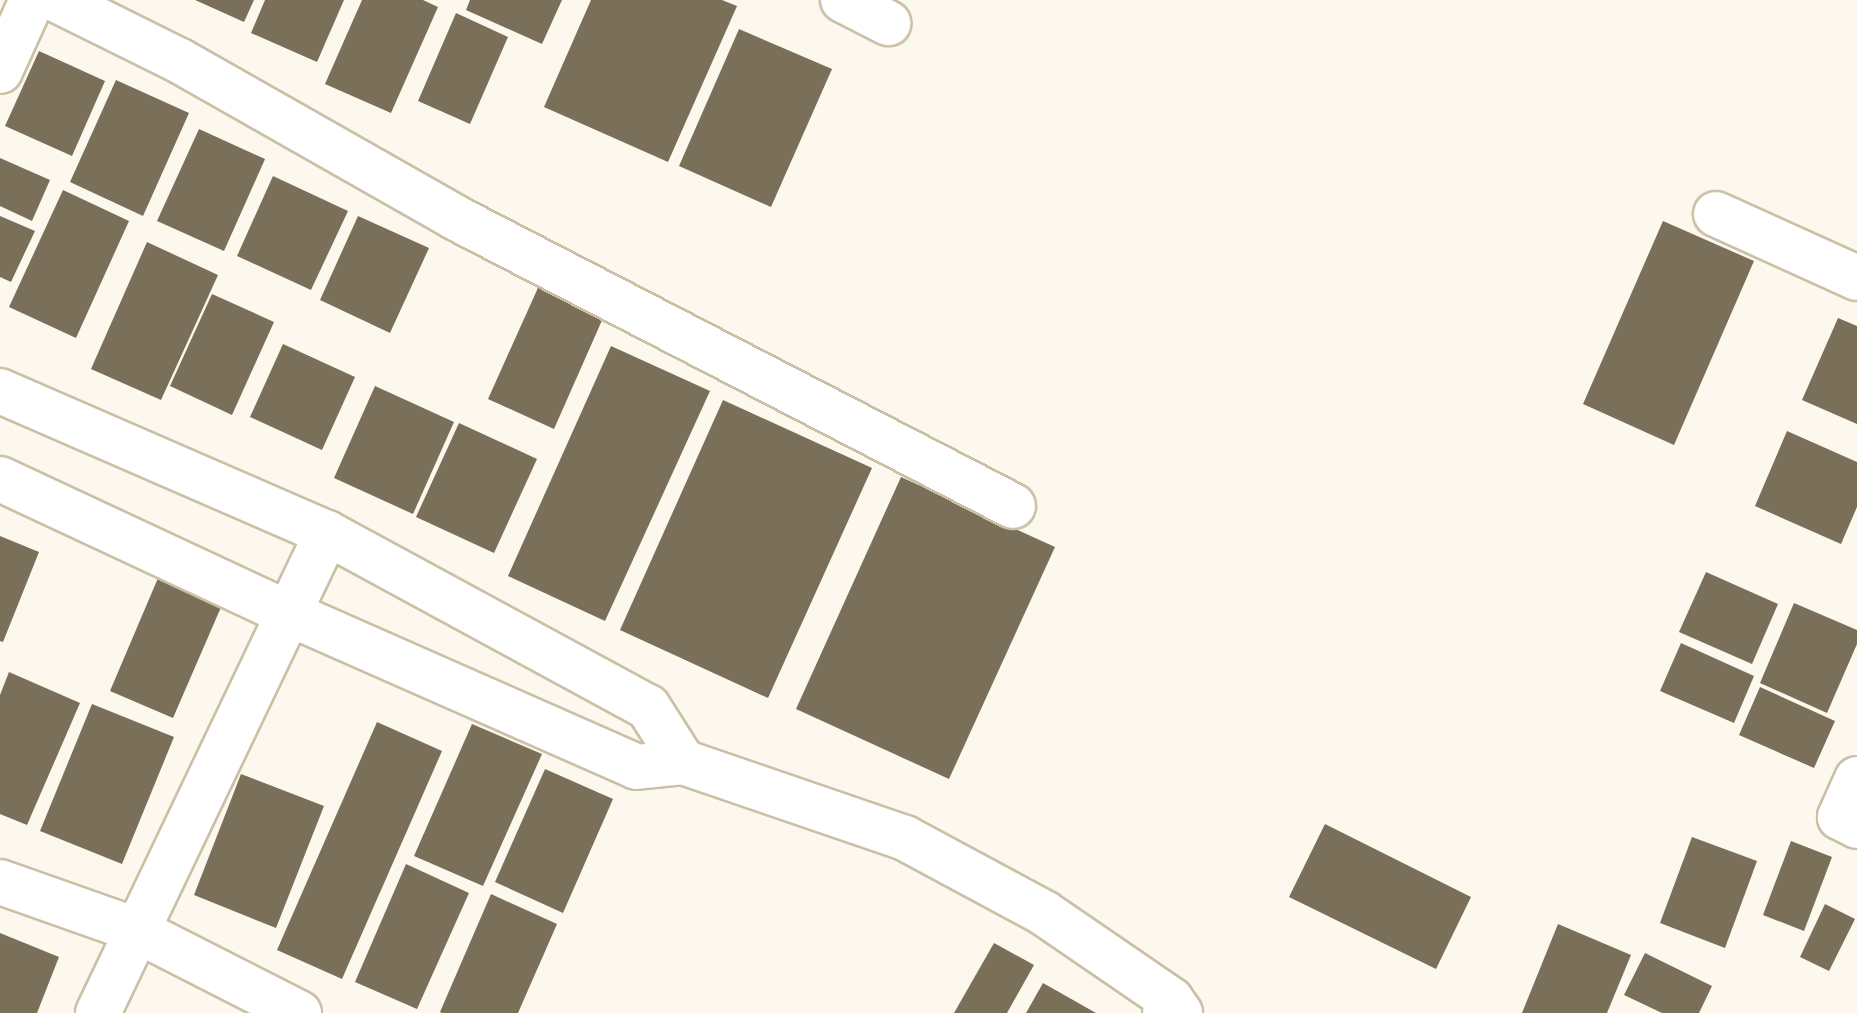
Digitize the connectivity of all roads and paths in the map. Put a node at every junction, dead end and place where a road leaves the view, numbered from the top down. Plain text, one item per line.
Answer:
1 (32, 0) edge
2 (57, 0) edge
3 (843, 0) edge
4 (888, 23) dead end
5 (0, 71) edge
6 (1716, 214) dead end
7 (1857, 278) edge
8 (0, 391) edge
9 (0, 479) edge
10 (1013, 506) dead end
11 (327, 533) junction
12 (288, 613) junction
13 (683, 762) junction
14 (1857, 779) edge
15 (1857, 826) edge
16 (0, 882) edge
17 (136, 930) junction
18 (1172, 1009) edge
19 (98, 1013) edge
20 (299, 1013) edge

1 - 5 street
2 - 10 street
3 - 4 street
6 - 7 street
8 - 11 street
9 - 12 street
11 - 12 street
11 - 13 street
12 - 13 street
12 - 17 street
13 - 18 street
14 - 15 street
16 - 17 street
17 - 19 street
17 - 20 street

